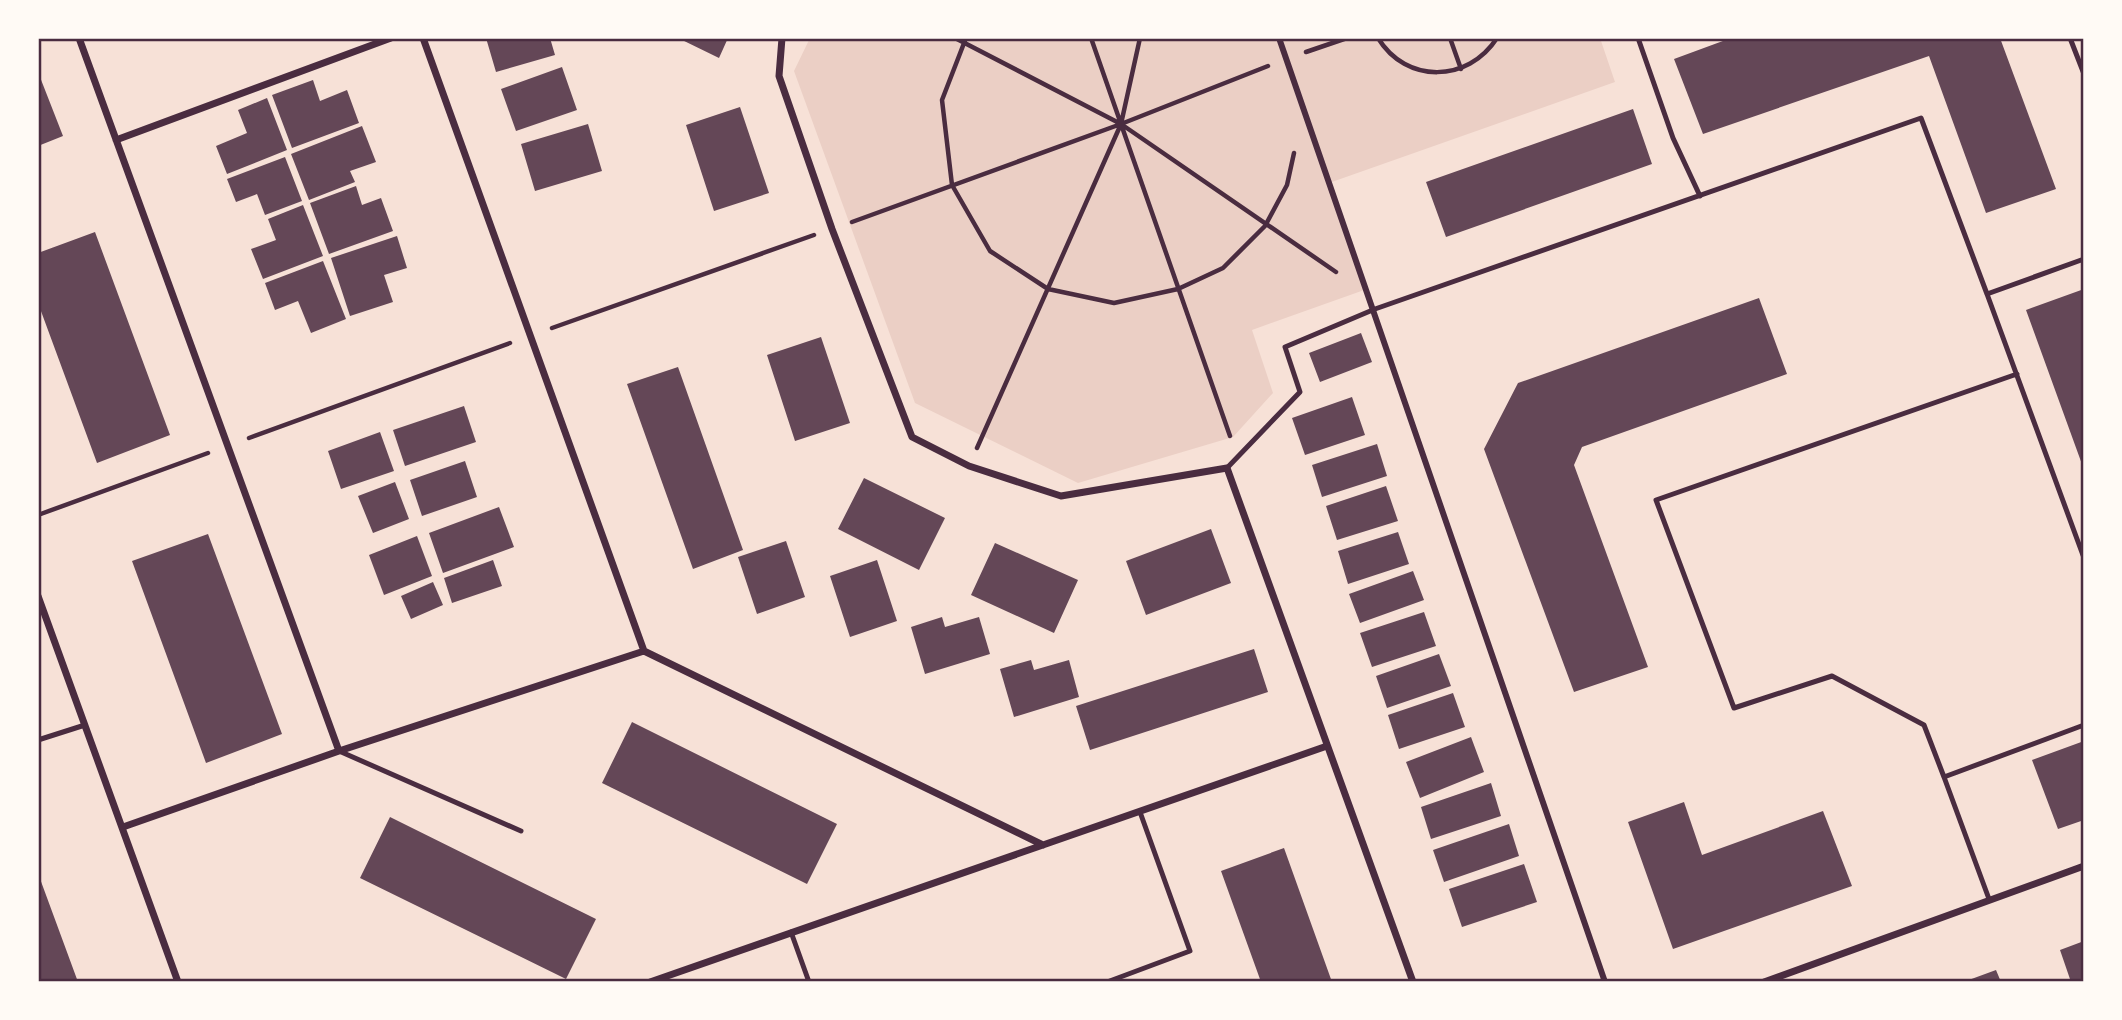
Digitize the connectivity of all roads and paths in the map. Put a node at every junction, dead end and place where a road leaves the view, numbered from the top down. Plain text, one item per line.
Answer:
1 (79, 38) edge
2 (391, 38) edge
3 (423, 38) edge
4 (782, 38) edge
5 (955, 38) edge
6 (1091, 38) edge
7 (1140, 38) edge
8 (1279, 38) edge
9 (1347, 38) edge
10 (1378, 38) edge
11 (1450, 38) edge
12 (1497, 38) edge
13 (1638, 38) edge
14 (2070, 38) edge
15 (965, 41) edge
16 (1286, 59) junction
17 (1461, 69) junction
18 (2084, 74) edge
19 (1121, 124) junction
20 (116, 140) junction
21 (1296, 146) dead end
22 (952, 185) junction
23 (1700, 196) junction
24 (1265, 226) junction
25 (832, 229) junction
26 (2084, 259) edge
27 (1048, 289) junction
28 (1178, 289) junction
29 (1369, 294) junction
30 (1987, 294) junction
31 (1375, 309) junction
32 (2017, 374) junction
33 (228, 446) junction
34 (1237, 457) junction
35 (969, 466) junction
36 (1227, 468) junction
37 (38, 515) edge
38 (2084, 558) edge
39 (38, 596) edge
40 (643, 651) junction
41 (85, 725) junction
42 (2084, 725) edge
43 (38, 740) edge
44 (1327, 747) junction
45 (339, 751) junction
46 (1944, 777) junction
47 (1140, 812) junction
48 (123, 827) junction
49 (521, 831) dead end
50 (1043, 845) junction
51 (2084, 866) edge
52 (1989, 899) junction
53 (791, 932) junction
54 (177, 982) edge
55 (650, 982) edge
56 (809, 982) edge
57 (1107, 982) edge
58 (1413, 982) edge
59 (1605, 982) edge
60 (1763, 982) edge

1 - 20 street
2 - 20 street
3 - 40 street
4 - 25 street
5 - 15 path
6 - 19 path
7 - 19 path
8 - 16 street
9 - 16 path
10 - 17 path
11 - 17 path
12 - 17 path
13 - 23 lane
14 - 18 lane
15 - 19 path
15 - 22 path
16 - 19 path
16 - 29 street
19 - 22 path
19 - 24 path
19 - 27 path
19 - 28 path
20 - 33 street
21 - 24 path
22 - 25 path
22 - 27 path
23 - 30 lane
23 - 31 lane
24 - 28 path
24 - 29 path
25 - 35 street
26 - 30 lane
27 - 28 path
27 - 35 path
28 - 34 path
29 - 31 street
30 - 32 lane
31 - 34 lane
31 - 59 street
32 - 38 lane
32 - 46 lane
33 - 37 path
33 - 45 street
34 - 36 lane
35 - 36 street
36 - 44 street
39 - 41 street
40 - 45 street
40 - 50 street
41 - 43 lane
41 - 48 street
42 - 46 lane
44 - 47 street
44 - 58 street
45 - 48 street
45 - 49 lane
46 - 52 lane
47 - 50 street
47 - 57 lane
48 - 54 street
50 - 53 street
51 - 52 street
52 - 60 street
53 - 55 street
53 - 56 lane

